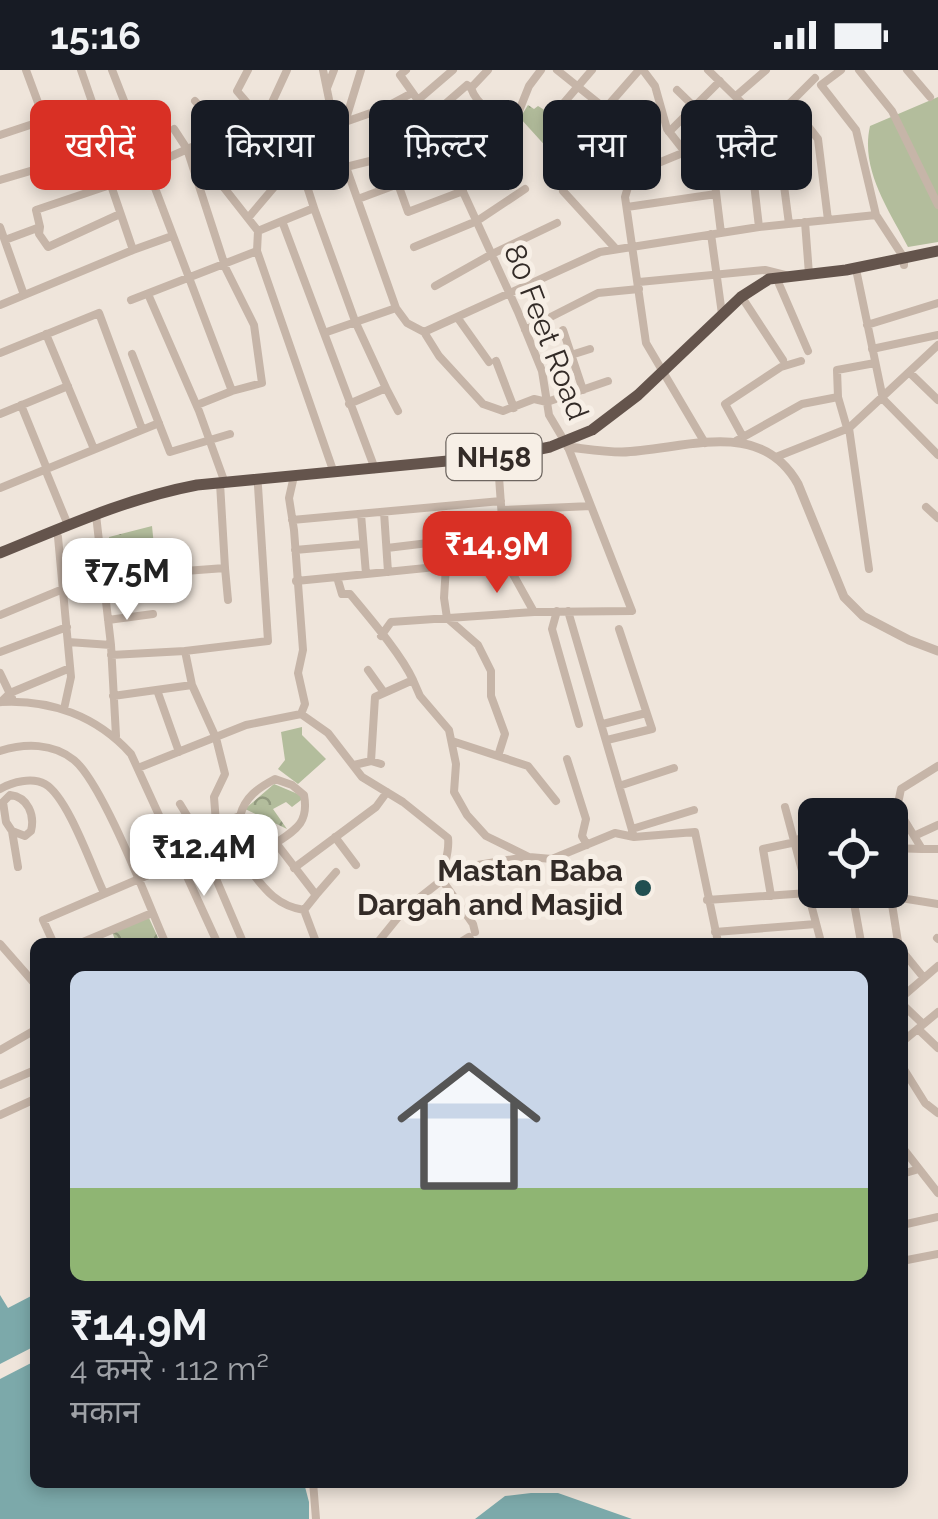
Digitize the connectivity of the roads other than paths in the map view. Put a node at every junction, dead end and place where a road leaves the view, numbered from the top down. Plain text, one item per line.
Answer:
1 (26, 70) edge
2 (81, 70) edge
3 (112, 70) edge
4 (248, 70) edge
5 (287, 70) edge
6 (323, 70) edge
7 (334, 70) edge
8 (361, 70) edge
9 (453, 70) edge
10 (488, 70) edge
11 (541, 70) edge
12 (556, 70) edge
13 (592, 70) edge
14 (641, 70) edge
15 (708, 70) edge
16 (766, 70) edge
17 (809, 70) edge
18 (840, 70) edge
19 (859, 70) edge
20 (907, 70) edge
21 (403, 72) edge
22 (720, 82) junction
23 (818, 82) junction
24 (578, 86) junction
25 (327, 88) junction
26 (471, 88) junction
27 (677, 90) dead end
28 (415, 96) junction
29 (736, 96) junction
30 (930, 97) dead end
31 (37, 100) edge
32 (89, 100) edge
33 (124, 100) edge
34 (245, 100) edge
35 (274, 100) edge
36 (329, 100) edge
37 (418, 100) edge
38 (449, 100) edge
39 (478, 100) edge
40 (566, 100) edge
41 (595, 100) edge
42 (614, 100) edge
43 (688, 100) edge
44 (702, 100) edge
45 (740, 100) edge
46 (794, 100) edge
47 (523, 101) edge
48 (349, 112) edge
49 (349, 121) edge
50 (681, 121) edge
51 (30, 125) edge
52 (174, 129) dead end
53 (670, 132) junction
54 (812, 132) edge
55 (0, 135) edge
56 (681, 147) edge
57 (191, 148) edge
58 (188, 149) junction
59 (171, 156) edge
60 (30, 170) edge
61 (349, 176) edge
62 (0, 178) edge
63 (526, 189) dead end
64 (95, 190) edge
65 (112, 190) edge
66 (155, 190) edge
67 (226, 190) edge
68 (272, 190) edge
69 (308, 190) edge
70 (382, 190) edge
71 (400, 190) edge
72 (628, 190) edge
73 (716, 190) edge
74 (755, 190) edge
75 (785, 190) edge
76 (463, 191) joint
77 (563, 191) dead end
78 (716, 194) junction
79 (358, 199) junction
80 (938, 205) edge
81 (627, 207) junction
82 (314, 208) junction
83 (120, 214) junction
84 (876, 214) junction
85 (248, 218) junction
86 (828, 220) junction
87 (282, 221) junction
88 (477, 221) junction
89 (806, 222) junction
90 (557, 223) dead end
91 (789, 224) junction
92 (40, 226) junction
93 (0, 227) edge
94 (759, 228) junction
95 (258, 231) junction
96 (716, 234) junction
97 (172, 236) junction
98 (4, 240) junction
99 (634, 246) junction
100 (414, 247) dead end
101 (616, 249) junction
102 (132, 250) junction
103 (257, 250) junction
104 (492, 254) junction
105 (938, 254) edge
106 (904, 261) junction
107 (225, 263) junction
108 (716, 274) junction
109 (809, 274) junction
110 (857, 274) junction
111 (187, 278) junction
112 (784, 280) junction
113 (639, 285) junction
114 (435, 286) dead end
115 (509, 293) junction
116 (148, 294) junction
117 (24, 295) junction
118 (131, 300) dead end
119 (745, 302) junction
120 (938, 303) edge
121 (0, 305) edge
122 (396, 308) junction
123 (722, 314) junction
124 (456, 317) junction
125 (355, 320) junction
126 (868, 326) junction
127 (525, 330) junction
128 (562, 330) dead end
129 (424, 332) junction
130 (324, 333) junction
131 (46, 334) junction
132 (938, 335) edge
133 (938, 345) edge
134 (590, 348) dead end
135 (872, 349) junction
136 (808, 351) dead end
137 (0, 353) edge
138 (132, 354) dead end
139 (571, 355) junction
140 (784, 360) dead end
141 (801, 361) dead end
142 (875, 363) junction
143 (910, 373) junction
144 (666, 374) junction
145 (608, 382) dead end
146 (68, 386) junction
147 (386, 388) junction
148 (232, 390) junction
149 (583, 390) junction
150 (838, 396) junction
151 (883, 400) junction
152 (938, 400) edge
153 (546, 402) junction
154 (349, 404) junction
155 (21, 405) junction
156 (196, 405) junction
157 (514, 408) junction
158 (398, 411) dead end
159 (0, 414) edge
160 (159, 422) junction
161 (848, 428) junction
162 (142, 430) junction
163 (230, 434) dead end
164 (740, 438) junction
165 (210, 439) junction
166 (566, 444) junction
167 (705, 444) junction
168 (94, 449) junction
169 (938, 454) edge
170 (776, 456) junction
171 (498, 463) junction
172 (46, 469) junction
173 (376, 469) junction
174 (334, 473) junction
175 (294, 479) junction
176 (222, 485) junction
177 (258, 486) junction
178 (0, 488) edge
179 (501, 506) junction
180 (591, 506) junction
181 (926, 507) dead end
182 (384, 512) junction
183 (361, 514) junction
184 (96, 518) junction
185 (938, 518) edge
186 (292, 520) junction
187 (68, 526) junction
188 (503, 534) junction
189 (58, 537) junction
190 (364, 544) junction
191 (386, 548) junction
192 (295, 550) junction
193 (0, 557) edge
194 (505, 560) junction
195 (446, 566) junction
196 (226, 568) junction
197 (869, 569) dead end
198 (388, 572) junction
199 (366, 574) junction
200 (104, 577) junction
201 (337, 577) junction
202 (296, 581) junction
203 (63, 589) junction
204 (228, 600) dead end
205 (556, 611) junction
206 (568, 611) junction
207 (534, 612) junction
208 (153, 614) dead end
209 (0, 615) edge
210 (448, 618) junction
211 (108, 620) junction
212 (66, 627) junction
213 (619, 629) dead end
214 (381, 636) junction
215 (68, 642) junction
216 (111, 650) junction
217 (185, 651) junction
218 (938, 651) edge
219 (0, 652) edge
220 (70, 668) junction
221 (368, 670) dead end
222 (0, 673) edge
223 (412, 680) junction
224 (192, 684) junction
225 (157, 690) junction
226 (382, 691) junction
227 (114, 696) junction
228 (12, 698) junction
229 (1, 702) edge
230 (64, 709) junction
231 (646, 713) junction
232 (301, 714) junction
233 (580, 724) dead end
234 (602, 724) junction
235 (116, 736) junction
236 (216, 738) junction
237 (452, 740) junction
238 (607, 740) junction
239 (0, 751) edge
240 (179, 752) junction
241 (498, 756) junction
242 (567, 759) dead end
243 (371, 761) junction
244 (381, 764) dead end
245 (354, 765) junction
246 (938, 766) edge
247 (138, 768) junction
248 (674, 768) dead end
249 (0, 772) edge
250 (620, 786) junction
251 (3, 787) edge
252 (388, 792) junction
253 (10, 795) junction
254 (900, 798) edge
255 (556, 801) dead end
256 (180, 804) dead end
257 (785, 807) dead end
258 (694, 810) dead end
259 (240, 816) junction
260 (216, 823) junction
261 (938, 825) edge
262 (908, 826) edge
263 (12, 832) junction
264 (633, 833) junction
265 (198, 836) junction
266 (914, 836) junction
267 (335, 837) junction
268 (796, 842) junction
269 (276, 844) junction
270 (587, 845) junction
271 (175, 849) junction
272 (908, 849) edge
273 (922, 849) junction
274 (938, 849) edge
275 (798, 850) edge
276 (528, 857) junction
277 (180, 860) junction
278 (242, 860) dead end
279 (356, 865) dead end
280 (18, 867) dead end
281 (294, 868) junction
282 (336, 872) dead end
283 (442, 876) junction
284 (137, 879) junction
285 (104, 893) junction
286 (798, 894) edge
287 (316, 895) junction
288 (771, 896) junction
289 (707, 900) junction
290 (908, 900) edge
291 (938, 904) edge
292 (812, 908) edge
293 (855, 908) edge
294 (893, 908) edge
295 (304, 910) junction
296 (152, 913) junction
297 (816, 924) junction
298 (110, 931) junction
299 (475, 932) dead end
300 (715, 932) junction
301 (52, 938) edge
302 (93, 938) edge
303 (113, 938) edge
304 (163, 938) edge
305 (215, 938) edge
306 (241, 938) edge
307 (314, 938) edge
308 (381, 938) edge
309 (717, 938) edge
310 (820, 938) edge
311 (860, 938) edge
312 (897, 938) edge
313 (0, 944) edge
314 (908, 958) edge
315 (938, 966) edge
316 (30, 978) edge
317 (924, 978) junction
318 (908, 992) edge
319 (908, 1011) edge
320 (938, 1012) edge
321 (921, 1026) junction
322 (30, 1032) edge
323 (908, 1037) edge
324 (938, 1048) edge
325 (0, 1050) edge
326 (30, 1072) edge
327 (908, 1076) edge
328 (0, 1085) edge
329 (30, 1101) edge
330 (938, 1113) edge
331 (0, 1114) edge
332 (908, 1155) edge
333 (919, 1169) junction
334 (908, 1172) edge
335 (938, 1193) edge
336 (938, 1217) edge
337 (908, 1223) edge
338 (938, 1254) edge
339 (908, 1259) edge
340 (313, 1488) edge
341 (316, 1519) edge

1 - 31 street
2 - 32 street
3 - 33 street
4 - 34 street
5 - 35 street
6 - 25 street
7 - 25 street
8 - 48 street
9 - 28 street
10 - 26 street
11 - 47 street
12 - 24 street
13 - 24 street
14 - 42 street
14 - 53 street
15 - 22 street
16 - 29 street
17 - 23 street
18 - 23 street
19 - 80 street
20 - 30 street
21 - 28 street, 80 Feet Road
22 - 29 street
22 - 44 street
23 - 46 street
23 - 84 street
24 - 40 street
24 - 41 street
25 - 36 street
26 - 38 street
26 - 39 street
27 - 43 street
28 - 37 street, 80 Feet Road
28 - 49 street
29 - 45 street
50 - 53 street
51 - 55 street
52 - 58 street
53 - 56 street
54 - 86 street
57 - 58 street
58 - 59 street
58 - 107 street
60 - 62 street
61 - 79 street
63 - 88 street
64 - 92 street
65 - 83 street
66 - 97 street
67 - 85 street
68 - 85 street
69 - 82 street
70 - 79 street
71 - 76 street
72 - 81 street
73 - 78 street
74 - 94 street
75 - 91 street
76 - 88 street, 80 Feet Road
77 - 101 street
78 - 81 street
78 - 96 street
79 - 122 street
81 - 99 street
82 - 87 street
82 - 125 street
83 - 92 street
83 - 102 street
84 - 86 street
84 - 106 street
85 - 95 street
86 - 89 street
87 - 95 street
87 - 130 street
88 - 100 street
88 - 104 street, 80 Feet Road
89 - 91 street
89 - 109 street
90 - 104 street
91 - 94 street
92 - 98 street
93 - 98 street
94 - 96 street
95 - 103 street
96 - 99 street
96 - 108 street
97 - 102 street
97 - 111 street
98 - 117 street
99 - 101 street
99 - 113 street
101 - 115 street
102 - 117 street
103 - 107 street
103 - 174 street
104 - 114 street
104 - 115 street, 80 Feet Road
105 - 106 highway, NH58
106 - 109 highway, NH58
106 - 110 highway, NH58
107 - 111 street
107 - 148 street
108 - 112 street
108 - 113 street
108 - 123 street
109 - 112 highway, NH58
110 - 112 highway, NH58
110 - 126 street
111 - 116 street
111 - 148 street
112 - 119 highway, NH58
112 - 123 highway, NH58
112 - 136 street
113 - 127 street
113 - 144 street
115 - 124 street
115 - 127 street, 80 Feet Road
116 - 118 street
116 - 156 street
117 - 121 street
119 - 140 street
119 - 144 highway, NH58
120 - 126 street
122 - 125 street
122 - 129 street
123 - 144 highway, NH58
124 - 129 street
124 - 157 street
125 - 130 street
125 - 147 street
126 - 135 street
127 - 153 street, 80 Feet Road
128 - 139 street
129 - 157 street
130 - 154 street
131 - 137 street
131 - 146 street
131 - 162 street
132 - 135 street
133 - 143 street
134 - 139 street
135 - 142 street
138 - 160 street
139 - 149 street
141 - 164 street
142 - 150 street
142 - 151 street
143 - 151 street
143 - 152 street
144 - 166 highway, NH58
144 - 167 street
145 - 149 street
146 - 155 street
146 - 168 street
147 - 154 street
147 - 158 street
148 - 156 street
149 - 153 street
150 - 161 street
150 - 164 street
151 - 161 street
151 - 169 street
153 - 157 street
153 - 166 street, 80 Feet Road
154 - 173 street
155 - 159 street
155 - 172 street
156 - 165 street
160 - 162 street
160 - 165 street
161 - 170 street
161 - 197 street
162 - 168 street
163 - 165 street
164 - 167 street
164 - 170 street
165 - 176 street
166 - 167 street
166 - 171 highway, NH58
166 - 173 highway, NH58
166 - 180 street, 80 Feet Road
168 - 172 street
170 - 218 street
171 - 175 highway, NH58
171 - 179 street
172 - 178 street
172 - 187 street
173 - 174 highway, NH58
174 - 175 highway, NH58
175 - 176 highway, NH58
175 - 177 highway, NH58
175 - 186 street
176 - 177 highway, NH58
176 - 184 highway, NH58
176 - 196 street
177 - 217 street
179 - 180 street
179 - 182 street
179 - 188 street
180 - 206 street, 80 Feet Road
181 - 185 street
182 - 183 street
182 - 191 street
183 - 186 street
183 - 190 street
184 - 187 highway, NH58
184 - 189 highway, NH58
184 - 200 street
186 - 192 street
187 - 193 highway, NH58
188 - 191 street
188 - 194 street
189 - 193 highway, NH58
189 - 203 street
190 - 192 street
190 - 199 street
191 - 198 street
192 - 202 street
194 - 195 street
194 - 207 street
195 - 198 street
195 - 210 street
196 - 200 street
196 - 204 street
198 - 199 street
199 - 201 street
200 - 211 street
201 - 202 street
201 - 214 street
202 - 232 street
203 - 209 street
203 - 212 street
205 - 206 street
205 - 207 street
205 - 233 street
206 - 234 street
207 - 210 street
208 - 211 street
210 - 214 street
210 - 241 street
211 - 216 street
212 - 215 street
212 - 219 street
213 - 231 street
214 - 223 street
215 - 216 street
215 - 220 street
216 - 217 street
216 - 227 street
217 - 224 street
220 - 228 street
220 - 230 street
221 - 226 street
222 - 228 street
223 - 226 street
223 - 237 street
224 - 225 street
224 - 236 street
225 - 227 street
225 - 240 street
226 - 243 street
227 - 235 street
228 - 229 street
228 - 230 street
230 - 235 street
231 - 234 street
231 - 238 street
232 - 236 street
232 - 245 street
234 - 238 street
235 - 247 street
236 - 240 street
236 - 260 street
237 - 241 street
237 - 276 street
238 - 250 street
239 - 284 street
240 - 247 street
241 - 255 street
242 - 270 street
243 - 244 street
243 - 245 street
245 - 252 street
246 - 254 street
247 - 271 street
248 - 250 street
249 - 251 street
250 - 264 street
251 - 253 street
251 - 285 street
252 - 267 street
252 - 283 street
253 - 263 street
253 - 263 street
256 - 265 street
257 - 268 street
258 - 264 street
259 - 260 street
259 - 269 street
259 - 269 street
260 - 265 street
261 - 266 street
262 - 266 street
263 - 280 street
264 - 270 street
264 - 289 street
265 - 271 street
265 - 306 street
266 - 273 street
267 - 279 street
267 - 281 street
268 - 275 street
268 - 288 street
269 - 281 street
270 - 276 street
271 - 277 street
272 - 273 street
273 - 274 street
276 - 283 street
277 - 284 street
277 - 305 street
278 - 295 street
281 - 287 street
282 - 287 street
283 - 299 street
283 - 308 street
284 - 285 street
284 - 296 street
285 - 301 street
286 - 288 street
287 - 295 street
288 - 289 street
289 - 300 street
290 - 291 street
292 - 297 street
293 - 311 street
294 - 312 street
295 - 307 street
296 - 298 street
296 - 304 street
297 - 300 street
297 - 310 street
298 - 302 street
298 - 303 street
300 - 309 street
313 - 316 street
314 - 317 street
315 - 317 street
317 - 318 street
319 - 321 street
320 - 321 street
321 - 323 street
321 - 324 street
322 - 325 street
326 - 328 street
327 - 330 street
329 - 331 street
332 - 333 street
333 - 334 street
333 - 335 street
336 - 337 street
338 - 339 street
340 - 341 street

